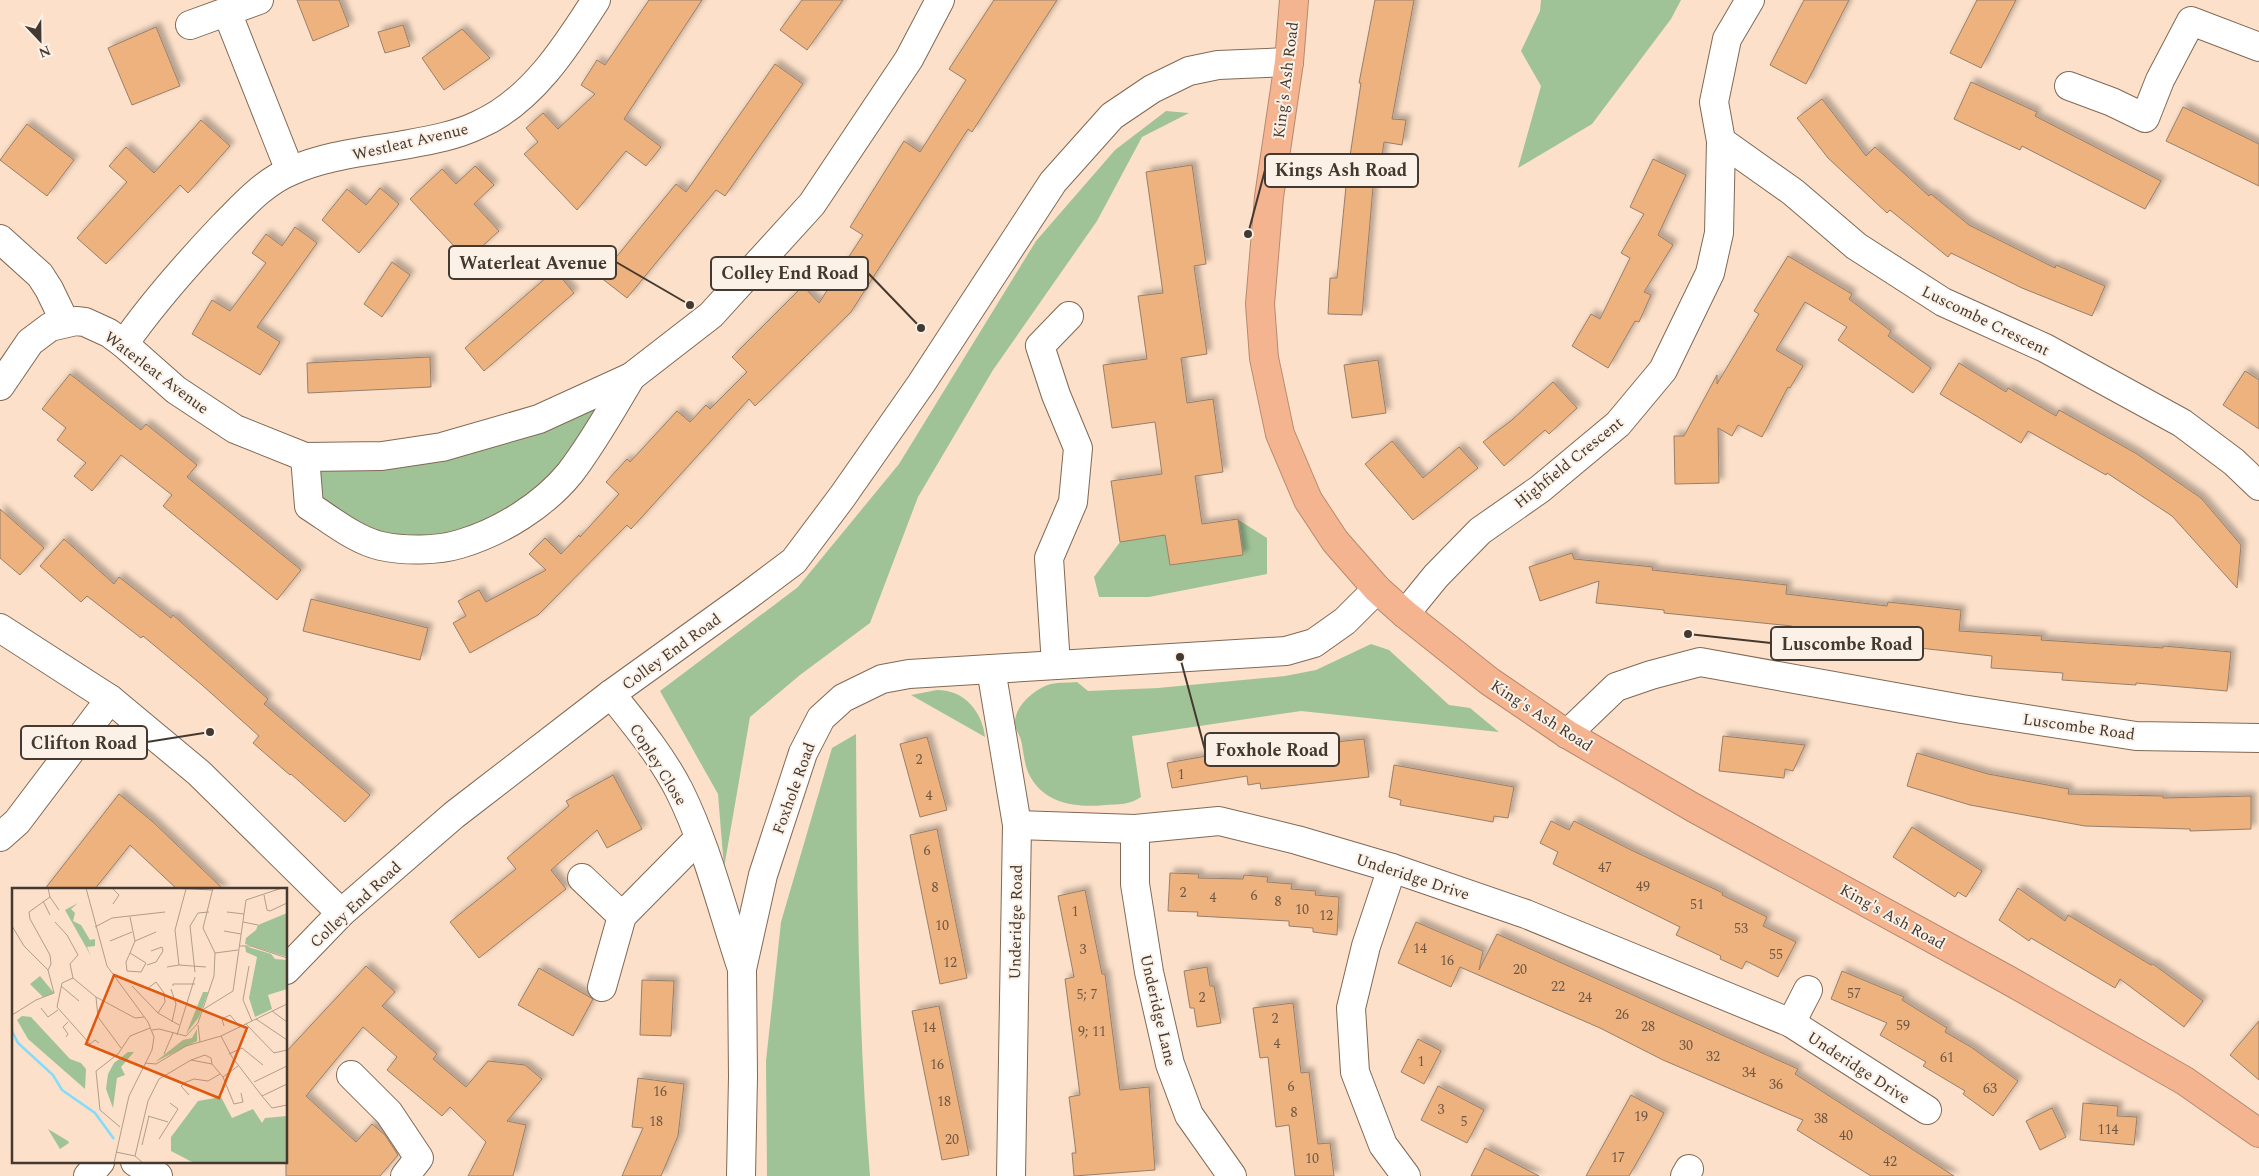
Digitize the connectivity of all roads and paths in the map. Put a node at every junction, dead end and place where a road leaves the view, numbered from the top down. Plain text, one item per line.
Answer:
1 (260, 0) edge
2 (596, 0) edge
3 (940, 0) edge
4 (1294, 0) edge
5 (1750, 0) edge
6 (2195, 11) edge
7 (228, 12) junction
8 (190, 25) dead end
9 (2259, 47) edge
10 (1289, 62) junction
11 (2069, 86) dead end
12 (1721, 141) junction
13 (290, 171) junction
14 (0, 239) edge
15 (1069, 316) dead end
16 (64, 322) junction
17 (124, 344) junction
18 (630, 376) junction
19 (0, 386) edge
20 (305, 457) junction
21 (2259, 486) edge
22 (1377, 588) junction
23 (1405, 614) junction
24 (0, 628) edge
25 (1056, 665) junction
26 (991, 669) junction
27 (611, 694) junction
28 (110, 700) junction
29 (1566, 734) junction
30 (2259, 738) edge
31 (1016, 825) junction
32 (1135, 829) junction
33 (0, 837) edge
34 (699, 838) junction
35 (1392, 868) junction
36 (582, 878) dead end
37 (340, 913) junction
38 (622, 916) junction
39 (288, 968) edge
40 (742, 969) junction
41 (602, 988) dead end
42 (1808, 990) dead end
43 (1791, 1023) junction
44 (351, 1075) dead end
45 (1927, 1110) dead end
46 (2259, 1133) edge
47 (98, 1164) edge
48 (138, 1164) edge
49 (88, 1176) edge
50 (158, 1176) edge
51 (405, 1176) edge
52 (741, 1176) edge
53 (1010, 1176) edge
54 (1232, 1176) edge
55 (1406, 1176) edge

1 - 7 street
2 - 13 street, Westleat Avenue
3 - 18 street, Waterleat Avenue
4 - 10 highway, King's Ash Road
5 - 12 street, Highfield Crescent
6 - 9 street
6 - 11 street
7 - 8 street
7 - 13 street
10 - 22 highway, King's Ash Road
10 - 27 street, Colley End Road
12 - 21 street, Luscombe Crescent
12 - 23 street, Highfield Crescent
13 - 17 street, Westleat Avenue
14 - 16 street
15 - 25 street
16 - 17 street, Waterleat Avenue
16 - 19 street
17 - 20 street, Waterleat Avenue
18 - 20 street, Waterleat Avenue
18 - 20 street, Waterleat Avenue
22 - 23 highway, King's Ash Road
22 - 25 street, Foxhole Road
23 - 29 highway, King's Ash Road
24 - 28 street
25 - 26 street, Foxhole Road
26 - 31 street, Underidge Road
26 - 40 street, Foxhole Road
27 - 34 street, Copley Close
27 - 37 street, Colley End Road
28 - 33 street
28 - 37 street
29 - 30 street, Luscombe Road
29 - 46 highway, King's Ash Road
31 - 32 street, Underidge Drive
31 - 53 street, Underidge Road
32 - 35 street, Underidge Drive
32 - 54 street, Underidge Lane
34 - 38 street
34 - 40 street, Copley Close
35 - 43 street, Underidge Drive
35 - 55 street
36 - 38 street
37 - 39 street, Colley End Road
38 - 41 street
40 - 52 street, Foxhole Road
42 - 43 street, Underidge Drive
43 - 45 street, Underidge Drive
44 - 51 street
47 - 49 street
48 - 50 street

